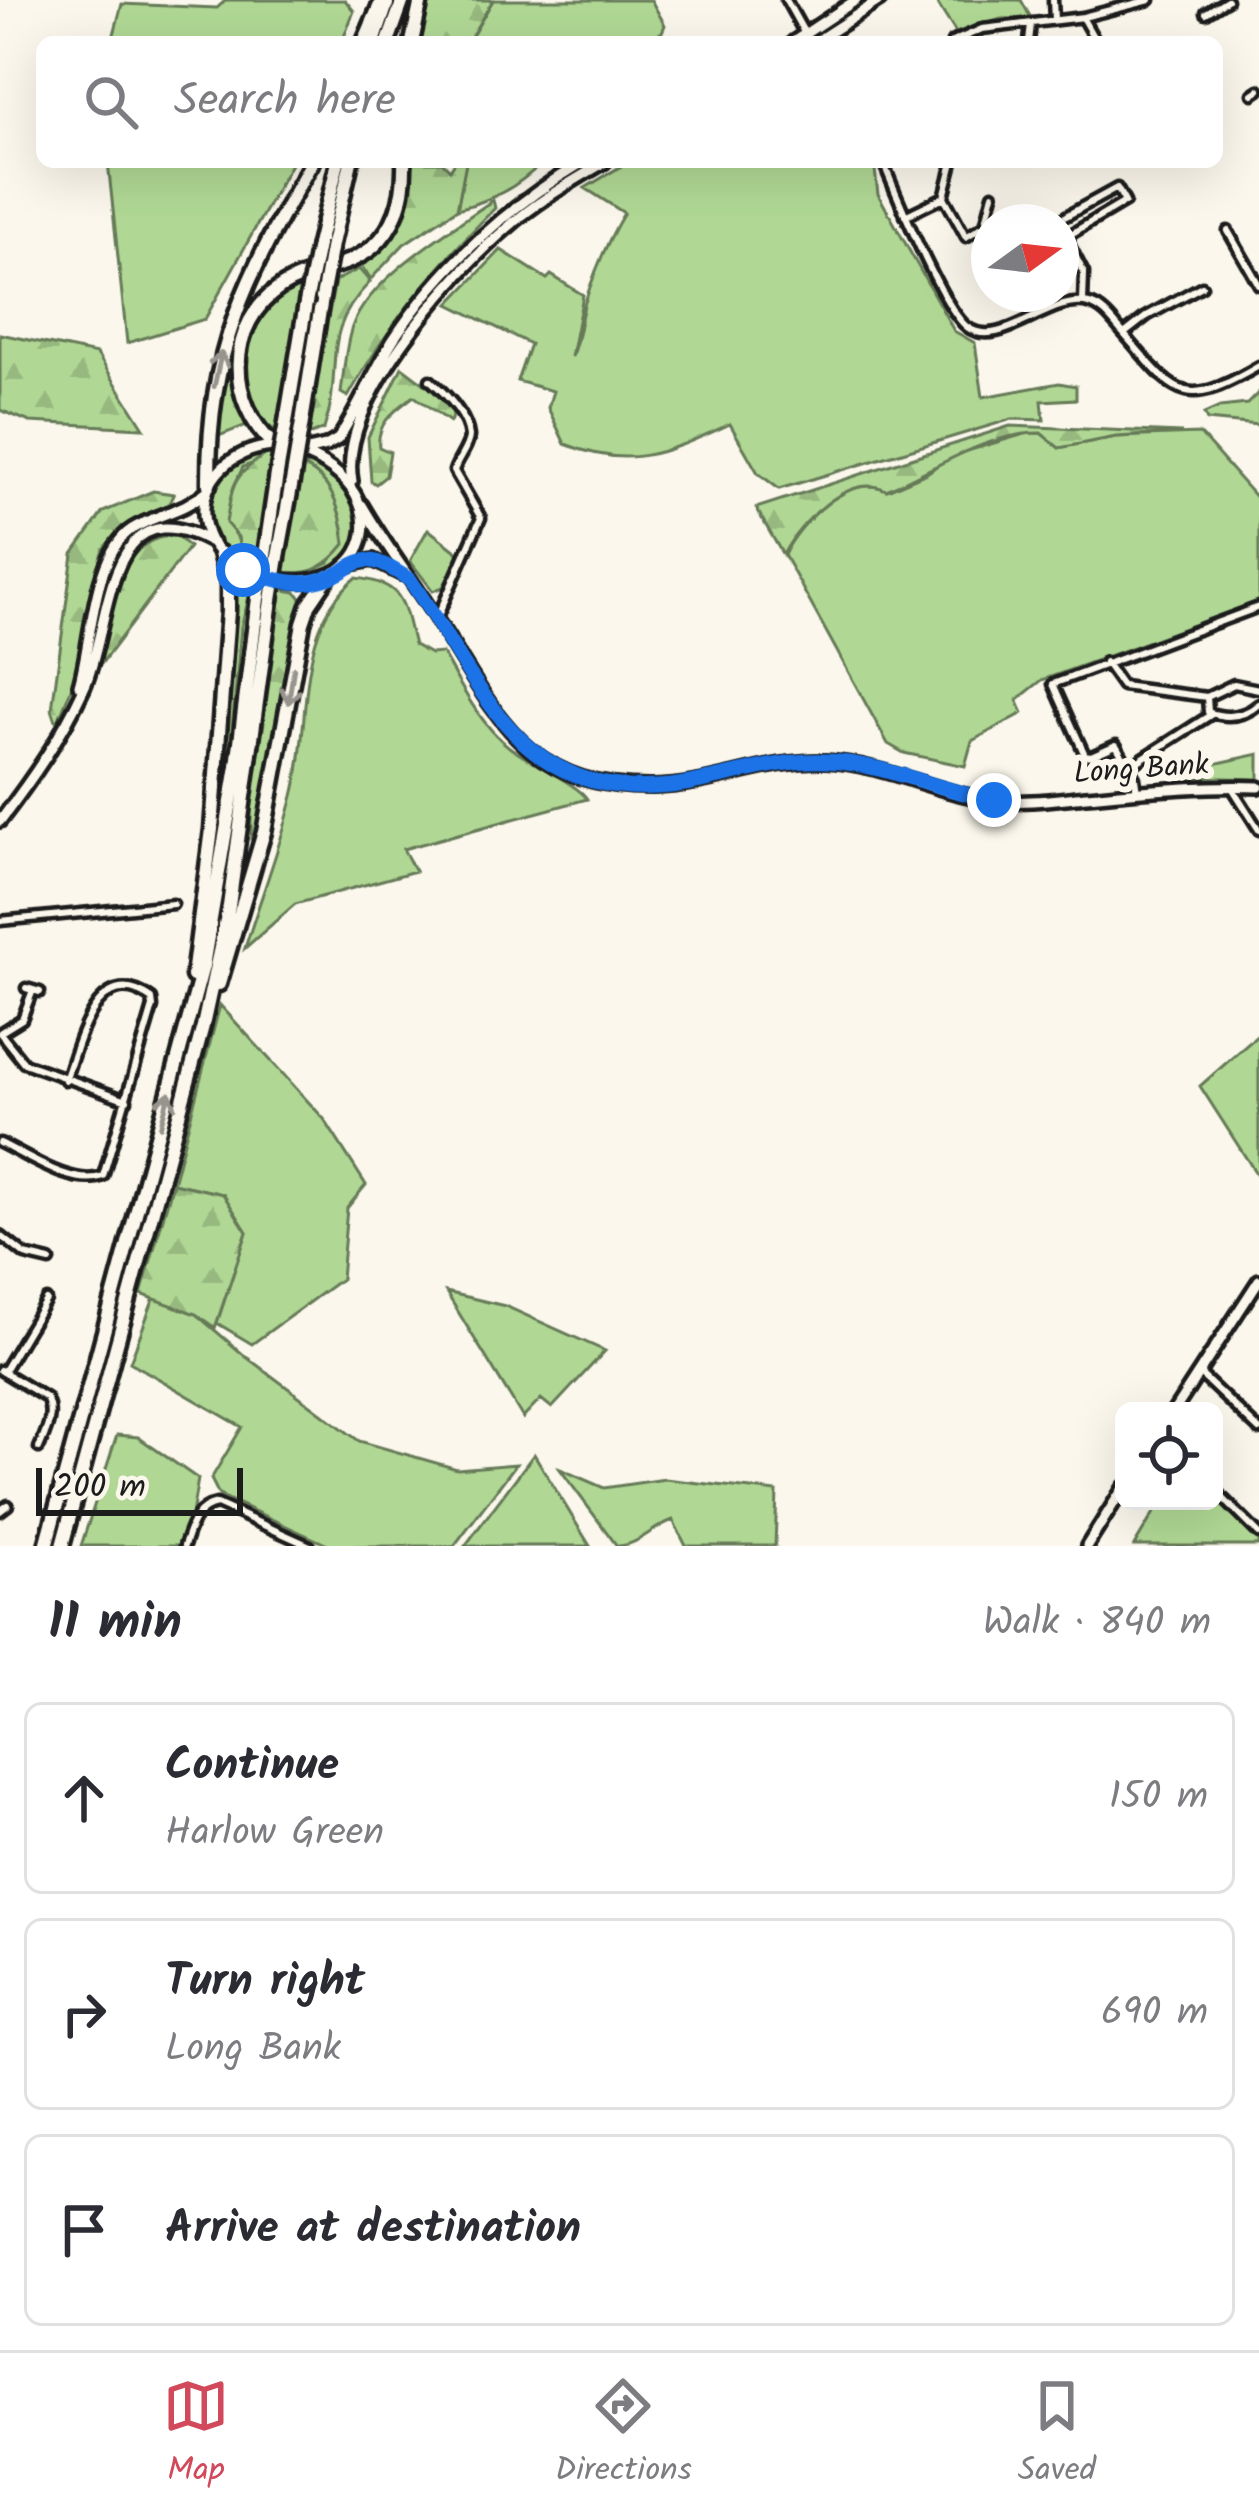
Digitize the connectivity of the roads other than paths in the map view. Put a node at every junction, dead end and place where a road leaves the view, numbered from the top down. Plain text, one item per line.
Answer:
1 (386, 0) edge
2 (403, 0) edge
3 (421, 0) edge
4 (787, 0) edge
5 (856, 0) edge
6 (880, 0) edge
7 (1053, 0) edge
8 (1150, 0) edge
9 (1227, 0) edge
10 (1205, 14) dead end
11 (1083, 17) junction
12 (1054, 21) junction
13 (1031, 24) junction
14 (367, 36) edge
15 (376, 36) edge
16 (390, 36) edge
17 (413, 36) edge
18 (809, 36) edge
19 (812, 36) edge
20 (814, 36) edge
21 (966, 36) edge
22 (1030, 36) edge
23 (1093, 36) edge
24 (309, 168) edge
25 (337, 168) edge
26 (349, 168) edge
27 (404, 168) edge
28 (575, 168) edge
29 (595, 168) edge
30 (885, 168) edge
31 (951, 168) edge
32 (993, 194) dead end
33 (944, 196) junction
34 (990, 204) edge
35 (1079, 209) edge
36 (905, 216) junction
37 (958, 221) junction
38 (971, 223) edge
39 (1079, 229) edge
40 (1228, 231) dead end
41 (971, 235) edge
42 (325, 244) junction
43 (1079, 263) edge
44 (1259, 285) edge
45 (1202, 286) dead end
46 (1083, 302) junction
47 (1124, 334) junction
48 (1259, 366) edge
49 (430, 380) dead end
50 (275, 446) junction
51 (300, 452) junction
52 (353, 487) junction
53 (208, 488) junction
54 (362, 506) junction
55 (216, 548) junction
56 (271, 556) junction
57 (346, 565) junction
58 (328, 577) junction
59 (410, 580) junction
60 (264, 599) junction
61 (1259, 607) edge
62 (437, 619) junction
63 (1105, 662) junction
64 (1258, 687) edge
65 (1207, 698) junction
66 (1259, 704) edge
67 (71, 713) junction
68 (1212, 714) junction
69 (1129, 766) junction
70 (1231, 786) junction
71 (1259, 787) edge
72 (1137, 792) junction
73 (0, 821) edge
74 (1259, 830) edge
75 (173, 904) dead end
76 (0, 921) edge
77 (33, 990) dead end
78 (203, 1026) junction
79 (187, 1031) junction
80 (0, 1033) edge
81 (65, 1080) junction
82 (127, 1100) junction
83 (0, 1143) edge
84 (0, 1235) edge
85 (50, 1261) dead end
86 (1259, 1280) edge
87 (46, 1300) dead end
88 (2, 1371) edge
89 (1199, 1373) junction
90 (1180, 1402) edge
91 (1259, 1430) edge
92 (43, 1438) junction
93 (53, 1443) dead end
94 (39, 1448) dead end
95 (1223, 1499) edge
96 (1115, 1501) edge
97 (8, 1505) dead end
98 (0, 1511) edge
99 (1259, 1534) edge
100 (46, 1546) edge
101 (62, 1546) edge
102 (184, 1546) edge
103 (310, 1546) edge
104 (1087, 1546) edge

1 - 14 highway
1 - 15 highway
2 - 16 highway
3 - 17 highway
4 - 18 street
5 - 19 main road
6 - 20 main road
7 - 12 street
8 - 11 street
9 - 10 street
11 - 12 street
11 - 23 street
12 - 13 street
13 - 21 street
13 - 22 street
53 -> 24 highway
25 - 42 highway
26 - 42 highway
27 - 50 highway
28 - 51 main road
29 - 52 main road
30 - 36 street
31 - 33 street
32 - 34 street
33 - 36 street
33 - 37 street
35 - 39 street
36 - 46 street
37 - 38 street
37 - 41 street
40 - 44 street
42 - 56 highway, bridge
42 - 56 highway, bridge
43 - 46 street
45 - 47 street
46 - 47 street
47 - 48 street
49 - 62 street
50 - 51 main road
50 - 53 main road
51 - 52 main road
52 - 54 main road
53 - 55 main road
53 - 67 main road
54 - 57 main road
54 - 59 main road, Long Bank
55 - 58 main road
55 - 67 main road
55 - 79 highway
56 - 60 highway, bridge
57 - 58 main road
57 - 59 main road
58 -> 78 highway
59 - 62 main road, Long Bank
60 - 78 highway
60 - 79 highway
61 - 63 street
62 - 72 main road, Long Bank
63 - 65 street
63 - 69 street
64 - 65 street
65 - 68 street
66 - 68 street
67 - 73 main road
68 - 69 street
69 - 72 street
70 - 71 main road, Long Bank
70 - 72 main road, Long Bank
70 - 74 street
75 - 76 street
77 - 80 street
78 - 101 highway
100 -> 79 highway
80 - 81 street
81 - 82 street
81 - 82 street
82 - 83 street
84 - 85 street
86 - 89 main road
87 - 88 street
88 - 92 street
89 - 90 main road
89 - 91 street
92 - 93 street
92 - 94 street
95 - 99 street
96 - 104 main road
97 - 98 street
102 - 103 street

